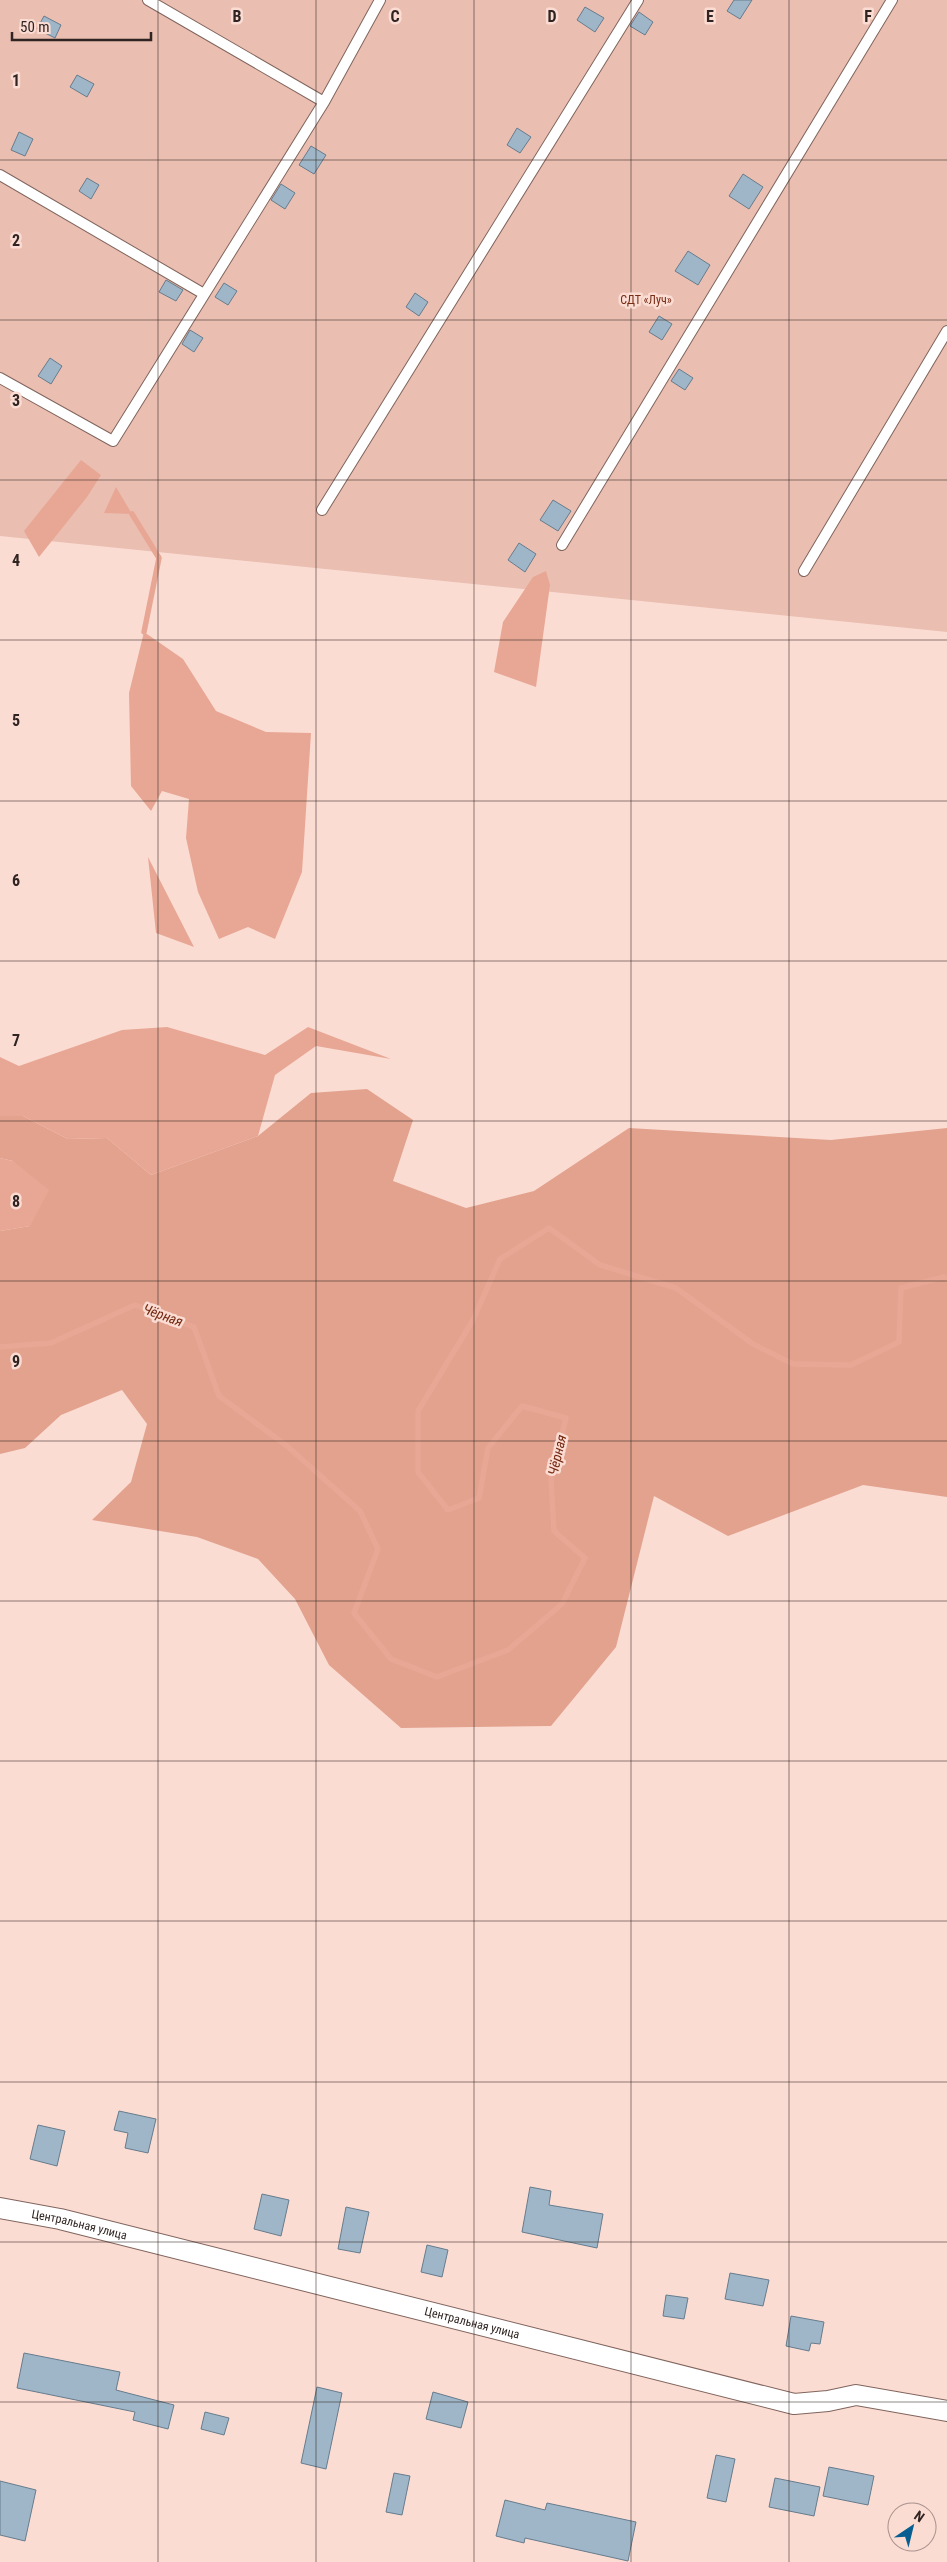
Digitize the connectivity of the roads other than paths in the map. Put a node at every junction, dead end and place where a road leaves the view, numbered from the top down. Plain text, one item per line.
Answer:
1 (148, 0) edge
2 (380, 0) edge
3 (638, 0) edge
4 (892, 0) edge
5 (324, 102) junction
6 (0, 175) edge
7 (204, 294) junction
8 (947, 331) edge
9 (0, 378) edge
10 (322, 510) dead end
11 (562, 544) dead end
12 (804, 571) dead end
13 (0, 2208) edge
14 (947, 2411) edge

1 - 5 lane
2 - 5 lane
3 - 10 lane
4 - 11 lane
5 - 7 lane
6 - 7 lane
7 - 9 lane
8 - 12 lane
13 - 14 street, Центральная улица

